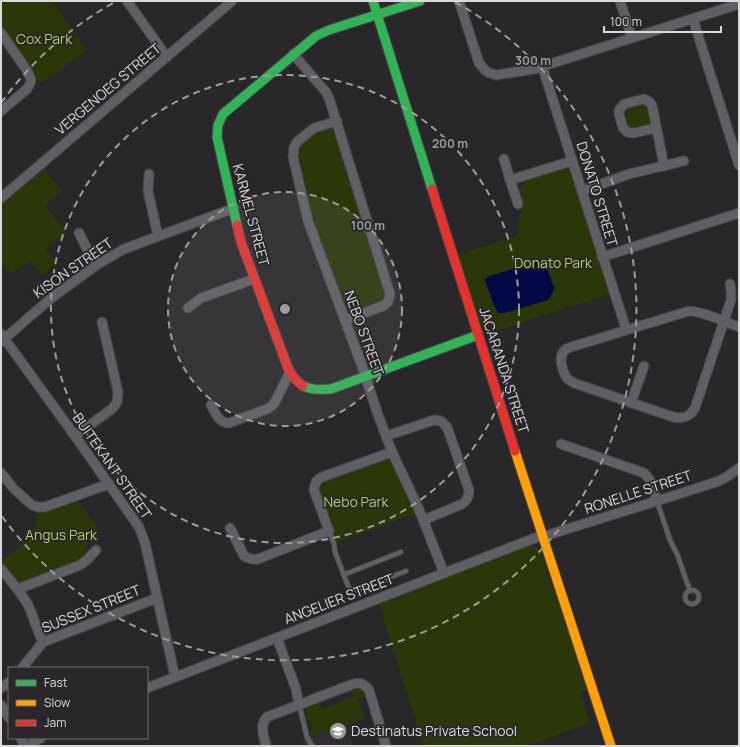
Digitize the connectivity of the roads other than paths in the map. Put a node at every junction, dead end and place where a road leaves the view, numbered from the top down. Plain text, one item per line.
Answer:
1 (127, 1) edge
2 (232, 1) edge
3 (373, 1) edge
4 (420, 1) edge
5 (459, 1) edge
6 (620, 1) edge
7 (739, 4) edge
8 (378, 14) junction
9 (693, 19) junction
10 (1, 34) edge
11 (632, 38) junction
12 (293, 54) junction
13 (167, 57) junction
14 (542, 66) junction
15 (1, 111) edge
16 (337, 121) junction
17 (656, 128) junction
18 (504, 159) dead end
19 (572, 161) junction
20 (684, 161) dead end
21 (739, 165) edge
22 (664, 166) junction
23 (149, 174) dead end
24 (510, 180) junction
25 (582, 191) junction
26 (1, 198) edge
27 (518, 204) dead end
28 (234, 208) junction
29 (739, 214) edge
30 (79, 233) dead end
31 (158, 236) junction
32 (602, 257) junction
33 (98, 264) junction
34 (254, 279) junction
35 (730, 284) dead end
36 (188, 308) dead end
37 (345, 320) junction
38 (724, 321) junction
39 (102, 322) dead end
40 (739, 327) edge
41 (626, 330) junction
42 (478, 335) junction
43 (2, 338) edge
44 (644, 366) dead end
45 (290, 372) junction
46 (365, 377) junction
47 (631, 403) junction
48 (211, 405) dead end
49 (75, 436) junction
50 (386, 436) junction
51 (561, 444) dead end
52 (392, 452) junction
53 (739, 468) edge
54 (1, 473) edge
55 (109, 484) junction
56 (657, 501) junction
57 (424, 520) junction
58 (230, 528) dead end
59 (329, 531) junction
60 (542, 536) junction
61 (96, 550) dead end
62 (401, 552) dead end
63 (1, 569) edge
64 (406, 571) dead end
65 (444, 573) junction
66 (343, 575) junction
67 (18, 590) junction
68 (690, 590) dead end
69 (157, 598) junction
70 (277, 638) junction
71 (43, 642) junction
72 (23, 667) edge
73 (176, 677) junction
74 (148, 688) edge
75 (299, 704) junction
76 (1, 705) edge
77 (8, 716) edge
78 (39, 739) edge
79 (28, 746) edge
80 (266, 746) edge
81 (312, 746) edge
82 (386, 746) edge
83 (611, 746) edge

1 - 13 street
2 - 13 street, VERGENOEG STREET
3 - 8 street, JACARANDA STREET
4 - 8 street, KARMEL STREET
5 - 14 street
6 - 11 street
7 - 9 street
8 - 12 street, KARMEL STREET
8 - 42 street, JACARANDA STREET
9 - 11 street
9 - 21 street
10 - 15 street
11 - 14 street
12 - 16 street
12 - 28 street, KARMEL STREET
13 - 26 street, VERGENOEG STREET
14 - 19 street, DONATO STREET
16 - 37 street, NEBO STREET
16 - 37 street
17 - 17 street
17 - 22 street
18 - 24 street
19 - 24 street
19 - 25 street, DONATO STREET
20 - 22 street
22 - 25 street
23 - 31 street
24 - 27 street
25 - 32 street, DONATO STREET
28 - 31 street, KISON STREET
28 - 34 street, KARMEL STREET
29 - 32 street
30 - 33 street
31 - 33 street, KISON STREET
32 - 41 street, DONATO STREET
33 - 43 street, KISON STREET
34 - 36 street
34 - 45 street, KARMEL STREET
35 - 38 street
37 - 46 street, NEBO STREET
38 - 40 street
38 - 41 street
38 - 47 street
39 - 49 street
41 - 47 street
42 - 46 street, KARMEL STREET
42 - 60 street, JACARANDA STREET
43 - 49 street, BUITEKANT STREET
44 - 47 street
45 - 46 street, KARMEL STREET
45 - 48 street
46 - 50 street, NEBO STREET
49 - 55 street, BUITEKANT STREET
50 - 52 street, NEBO STREET
50 - 57 street
51 - 56 street
52 - 57 street, NEBO STREET
52 - 59 street
53 - 56 street, RONELLE STREET
54 - 55 street
55 - 69 street, BUITEKANT STREET
56 - 60 street, RONELLE STREET
56 - 68 lane
57 - 65 street, NEBO STREET
58 - 59 street
59 - 66 lane
60 - 65 street, ANGELIER STREET
60 - 83 street, JACARANDA STREET
61 - 67 street
62 - 66 lane
63 - 67 street
64 - 66 lane
65 - 70 street, ANGELIER STREET
67 - 71 street
69 - 71 street, SUSSEX STREET
69 - 73 street, BUITEKANT STREET
70 - 73 street, ANGELIER STREET
70 - 75 street
71 - 72 street, SUSSEX STREET
73 - 74 street, ANGELIER STREET
75 - 80 street
75 - 81 lane
75 - 82 street
76 - 77 street
78 - 79 street

